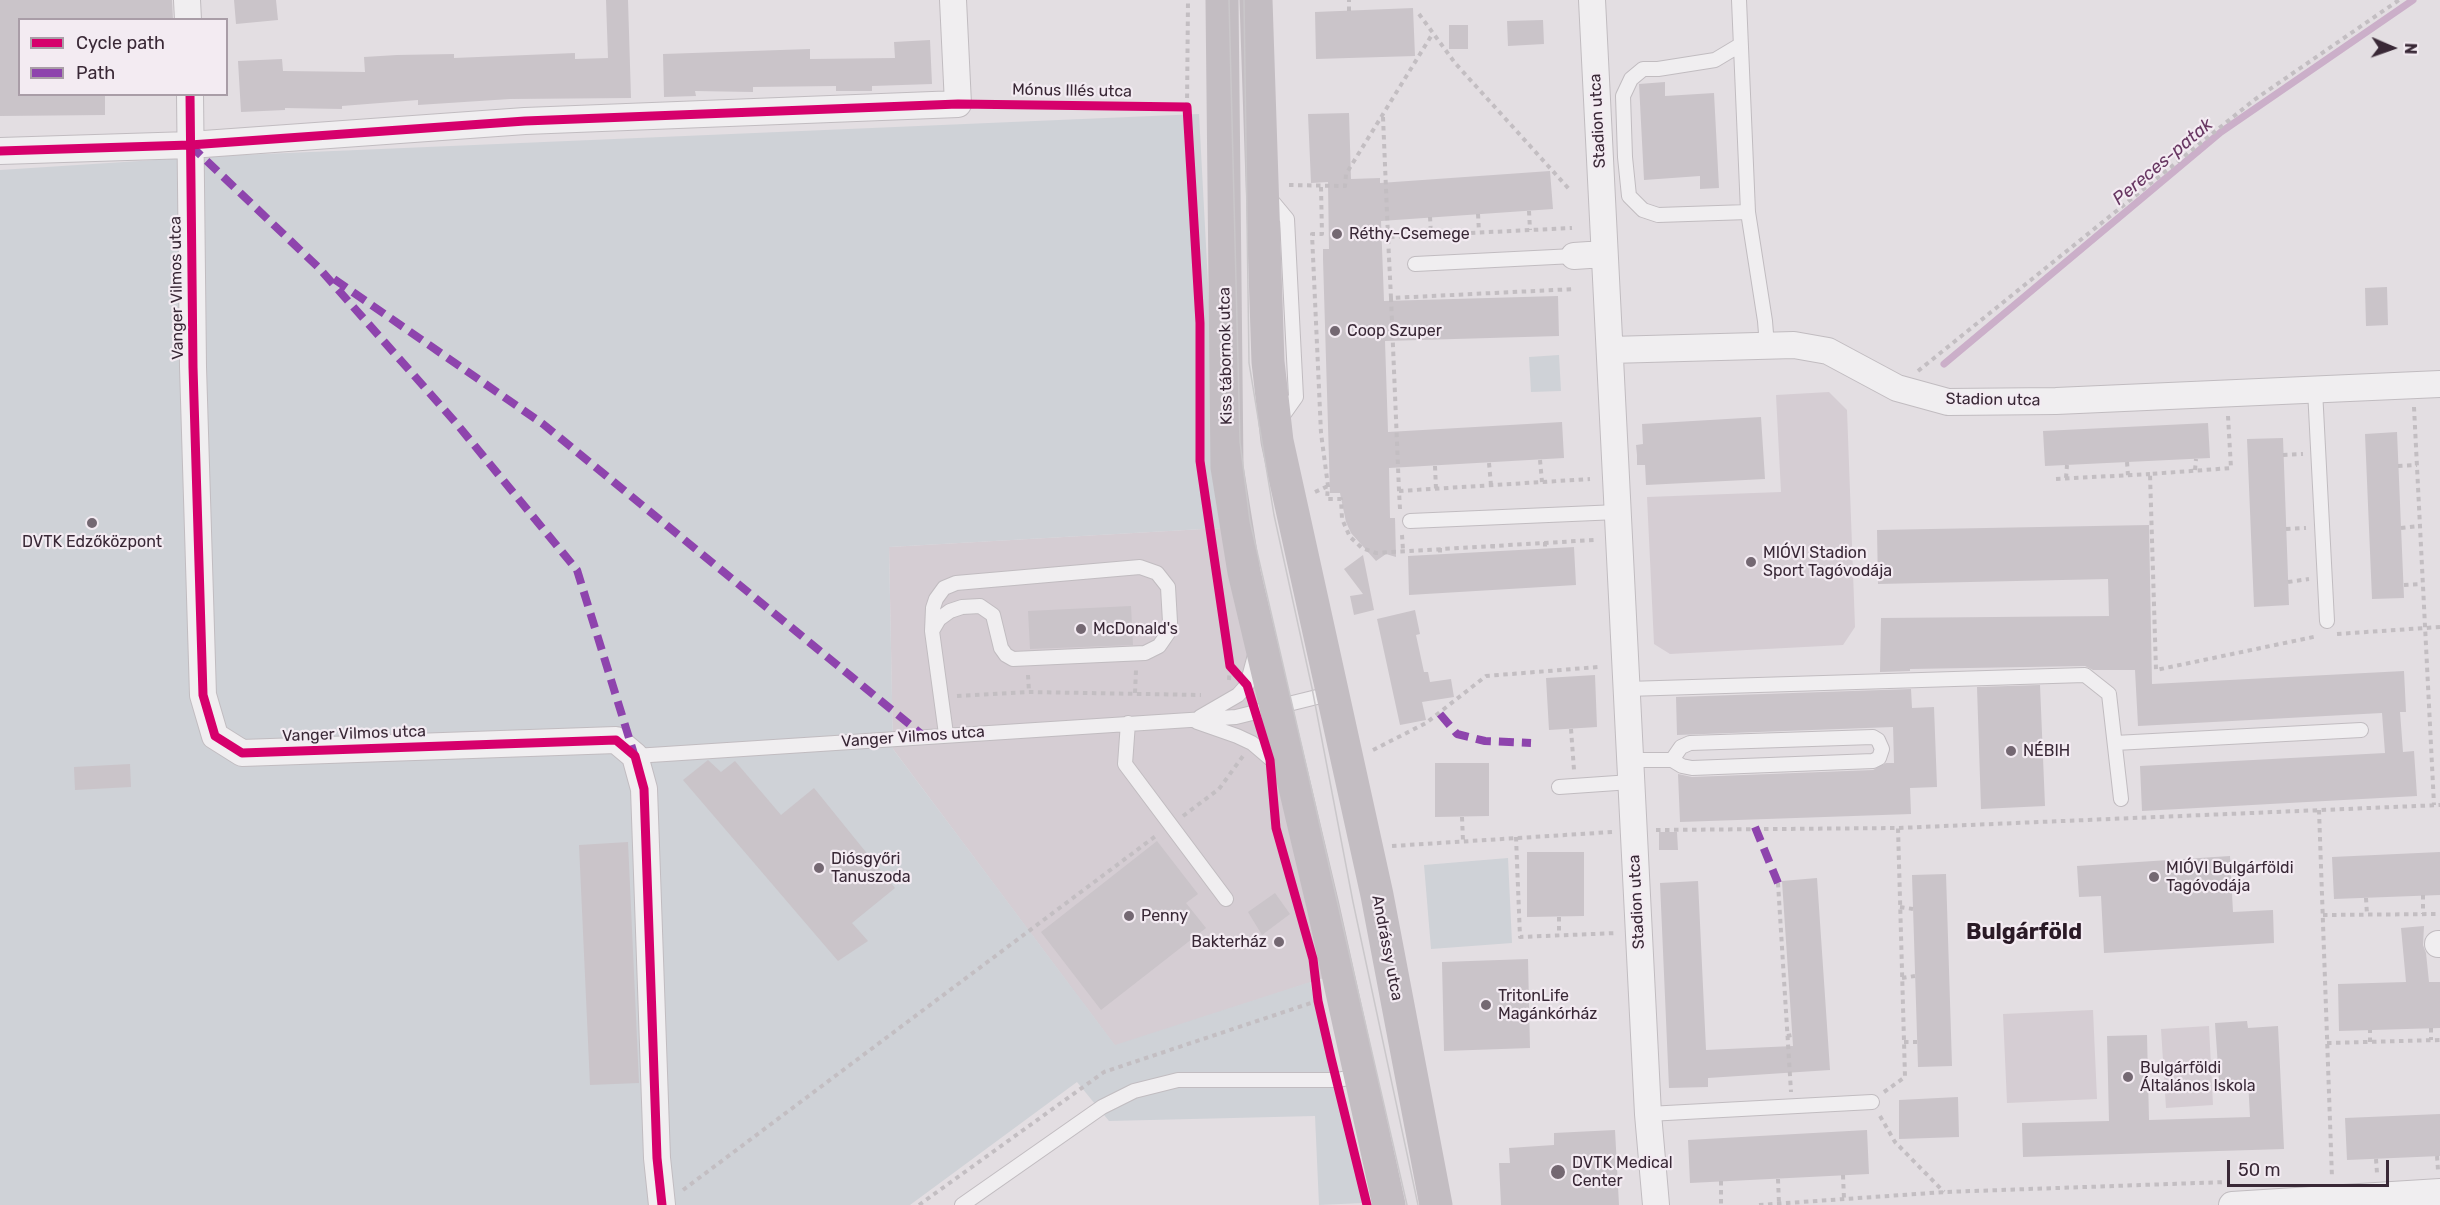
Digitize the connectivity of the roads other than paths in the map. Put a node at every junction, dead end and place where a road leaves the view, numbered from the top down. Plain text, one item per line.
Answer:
1 (187, 0) edge
2 (953, 0) edge
3 (1222, 0) edge
4 (1256, 0) edge
5 (1592, 0) edge
6 (1738, 0) edge
7 (188, 18) edge
8 (1740, 45) junction
9 (190, 96) edge
10 (190, 145) junction
11 (0, 152) edge
12 (1748, 212) junction
13 (1604, 254) junction
14 (1574, 256) joint
15 (1415, 264) dead end
16 (1767, 346) junction
17 (1610, 350) junction
18 (2440, 384) edge
19 (2315, 390) junction
20 (1618, 512) junction
21 (1404, 521) road end
22 (2327, 621) dead end
23 (932, 631) junction
24 (1259, 642) junction
25 (1627, 689) junction
26 (1334, 693) junction
27 (1276, 708) junction
28 (1192, 721) junction
29 (1128, 723) junction
30 (2361, 730) dead end
31 (946, 734) junction
32 (2115, 743) junction
33 (635, 756) junction
34 (1672, 760) junction
35 (1631, 771) junction
36 (1293, 777) junction
37 (1559, 787) dead end
38 (2121, 799) dead end
39 (1226, 899) dead end
40 (1360, 1076) junction
41 (1872, 1102) road end
42 (1648, 1114) junction
43 (2440, 1192) edge
44 (2235, 1193) edge
45 (672, 1198) edge
46 (962, 1205) edge
47 (1389, 1205) edge
48 (1436, 1205) edge
49 (1656, 1205) edge

1 - 7 street
2 - 10 street
3 - 24 main road, Kiss tábornok utca
4 - 26 main road
5 - 13 street, Stadion utca
6 - 8 lane
8 - 12 lane
8 - 12 lane
9 - 10 street
10 - 11 street
10 - 33 street, Vanger Vilmos utca
12 - 16 lane
13 - 14 street
13 - 17 street, Stadion utca
14 - 15 lane
16 - 17 street, Stadion utca
16 - 19 street, Stadion utca
17 - 20 street, Stadion utca
18 - 19 street, Stadion utca
19 - 22 lane
20 - 21 lane
20 - 25 street, Stadion utca
23 - 23 lane
23 - 31 lane
24 - 27 main road, Kiss tábornok utca
24 - 28 lane
25 - 32 lane
25 - 35 street, Stadion utca
26 - 27 lane, Vanger Vilmos utca
26 - 48 main road, Andrássy utca
27 - 28 lane, Vanger Vilmos utca
27 - 36 main road
28 - 29 lane, Vanger Vilmos utca
28 - 36 lane
29 - 31 lane, Vanger Vilmos utca
29 - 39 lane
30 - 32 lane
31 - 33 lane, Vanger Vilmos utca
32 - 38 lane
33 - 45 street
34 - 34 lane
34 - 35 lane
35 - 37 lane
35 - 42 street, Stadion utca
36 - 40 main road
40 - 46 lane
40 - 47 main road
41 - 42 lane
42 - 49 street, Stadion utca
43 - 44 street

